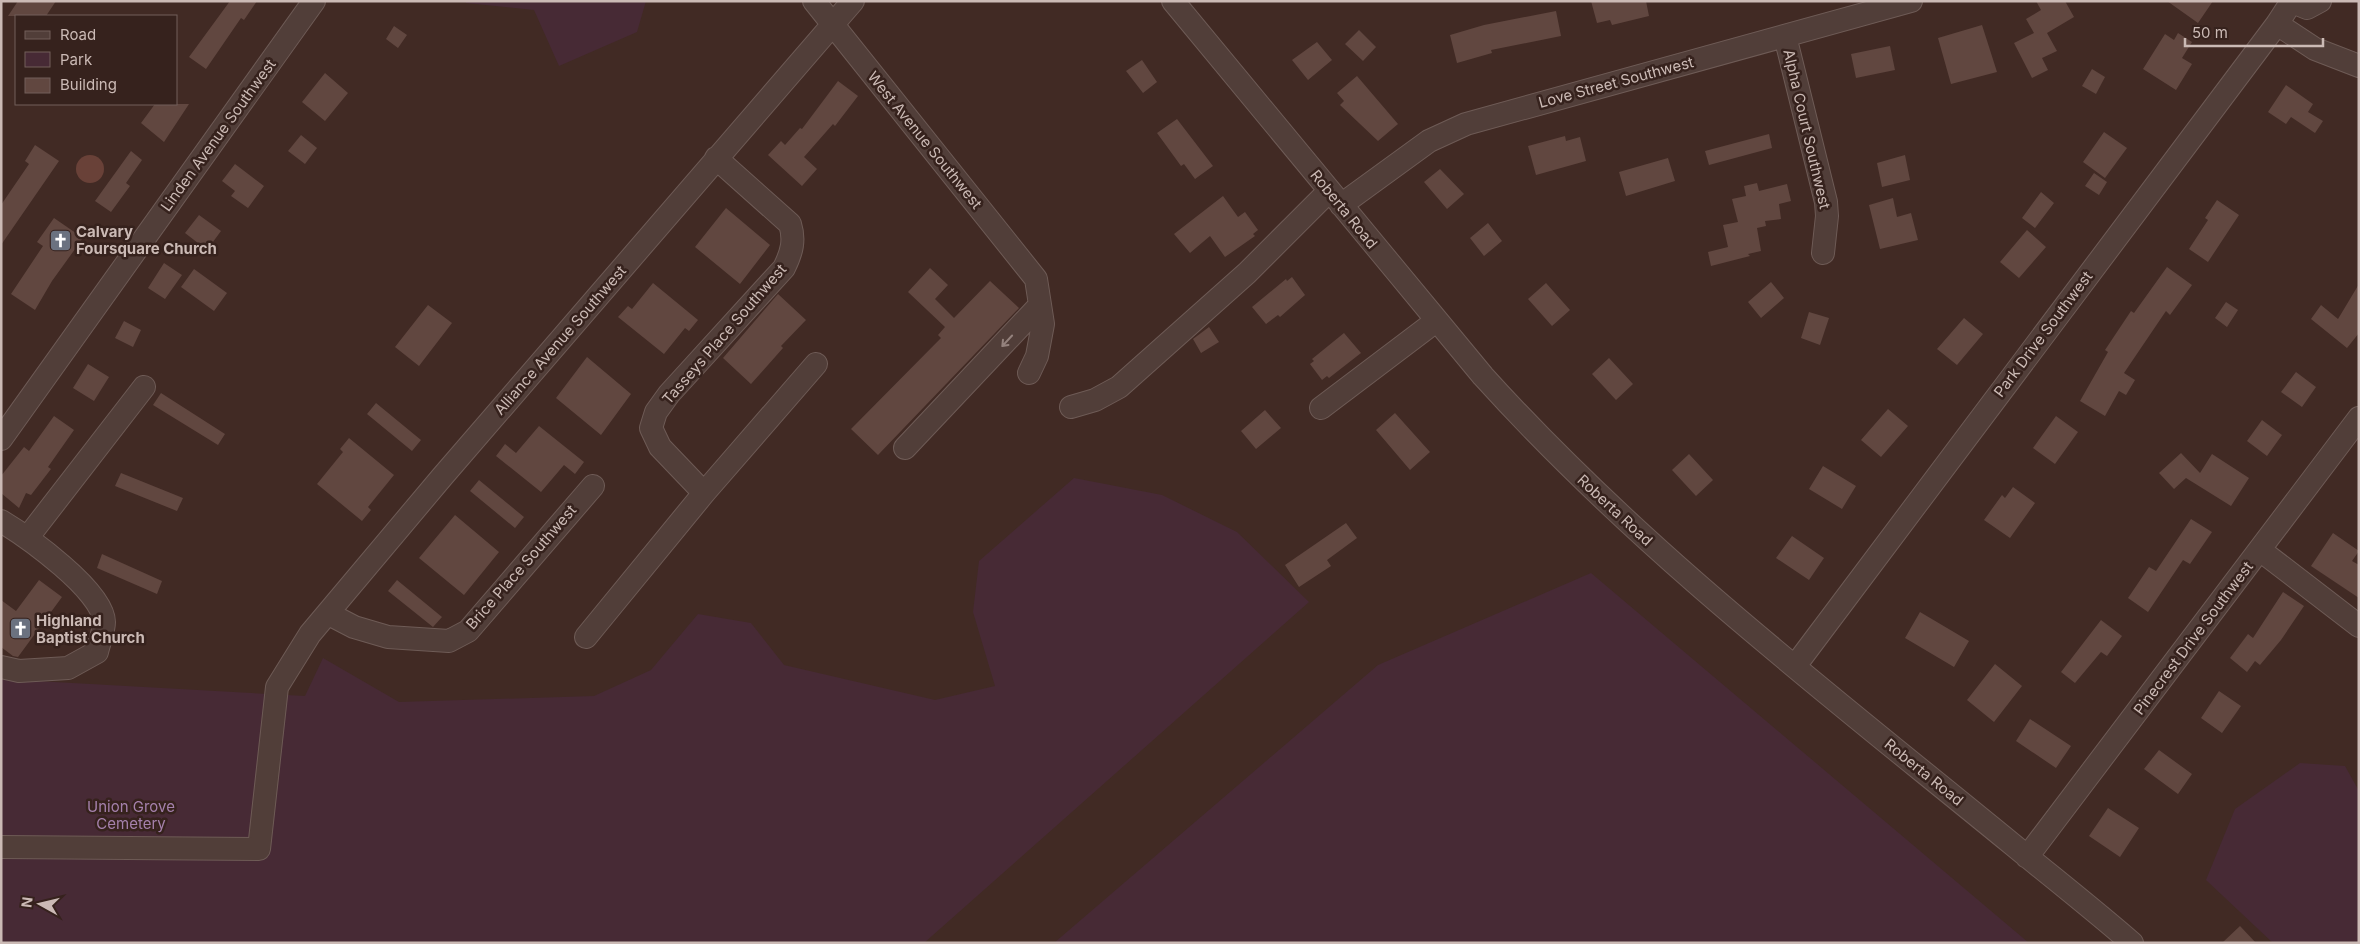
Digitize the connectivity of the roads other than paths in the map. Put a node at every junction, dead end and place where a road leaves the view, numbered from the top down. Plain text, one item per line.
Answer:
1 (314, 1) edge
2 (814, 1) edge
3 (853, 1) edge
4 (1173, 1) edge
5 (1911, 1) edge
6 (2291, 1) edge
7 (2320, 1) edge
8 (832, 24) junction
9 (2277, 24) junction
10 (1785, 36) junction
11 (2359, 66) edge
12 (716, 158) junction
13 (1335, 198) junction
14 (1823, 253) dead end
15 (1040, 305) junction
16 (1436, 321) junction
17 (816, 364) dead end
18 (1029, 373) dead end
19 (144, 387) dead end
20 (1071, 407) dead end
21 (1321, 408) dead end
22 (2359, 418) edge
23 (1, 439) edge
24 (905, 448) dead end
25 (593, 486) dead end
26 (704, 493) junction
27 (1, 521) edge
28 (28, 537) junction
29 (2260, 550) junction
30 (329, 614) junction
31 (2359, 626) edge
32 (586, 637) dead end
33 (1794, 666) junction
34 (1, 667) edge
35 (1, 847) edge
36 (2027, 856) junction
37 (2132, 943) edge

1 - 23 street, Linden Avenue Southwest
2 - 8 street, West Avenue Southwest
3 - 8 street, Alliance Avenue Southwest
4 - 13 street, Roberta Road
5 - 10 street, Love Street Southwest
6 - 7 street
6 - 9 street, Park Drive Southwest
8 - 12 street, Alliance Avenue Southwest
8 - 15 street, West Avenue Southwest
9 - 11 street
9 - 33 street, Park Drive Southwest
10 - 13 street, Love Street Southwest
10 - 14 street, Alpha Court Southwest
12 - 26 street, Tasseys Place Southwest
12 - 30 street, Alliance Avenue Southwest
13 - 16 street, Roberta Road
13 - 20 street, Love Street Southwest
15 - 18 street
15 -> 24 street
16 - 21 street
16 - 33 street, Roberta Road
17 - 26 street
19 - 28 street
22 - 29 street, Pinecrest Drive Southwest
25 - 30 street, Brice Place Southwest
26 - 32 street
27 - 28 street
28 - 34 street
29 - 31 street
29 - 36 street, Pinecrest Drive Southwest
30 - 35 street, Alliance Avenue Southwest
33 - 36 street, Roberta Road
36 - 37 street, Roberta Road

